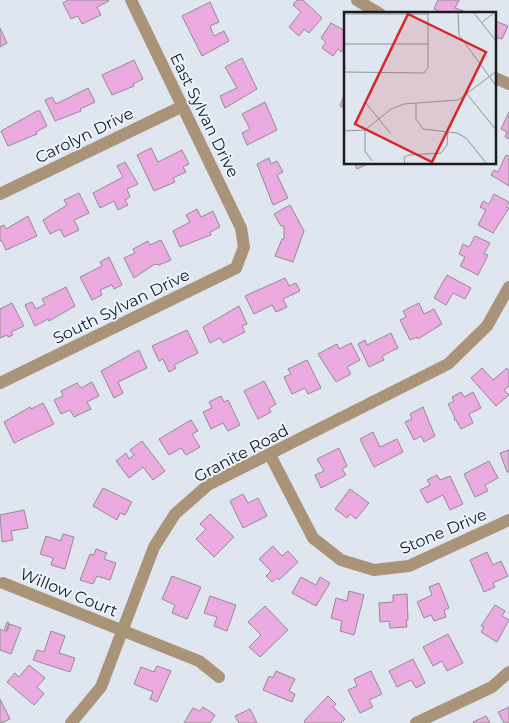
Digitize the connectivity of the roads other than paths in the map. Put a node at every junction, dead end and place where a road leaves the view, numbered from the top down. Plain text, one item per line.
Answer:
1 (131, 0) edge
2 (357, 0) edge
3 (377, 12) edge
4 (496, 78) edge
5 (509, 84) edge
6 (183, 106) junction
7 (0, 194) edge
8 (244, 247) joint
9 (509, 287) edge
10 (0, 383) edge
11 (270, 455) junction
12 (509, 520) edge
13 (3, 583) dead end
14 (124, 631) junction
15 (509, 672) edge
16 (219, 677) dead end
17 (71, 723) edge
18 (416, 723) edge

1 - 6 street, East Sylvan Drive
2 - 3 street
4 - 5 street
6 - 7 street, Carolyn Drive
6 - 8 street, East Sylvan Drive
8 - 10 street, South Sylvan Drive
9 - 11 street, Granite Road
11 - 12 street, Stone Drive
11 - 14 street, Granite Road
13 - 14 street, Willow Court
14 - 16 street, Willow Court
14 - 17 street, Granite Road
15 - 18 street

